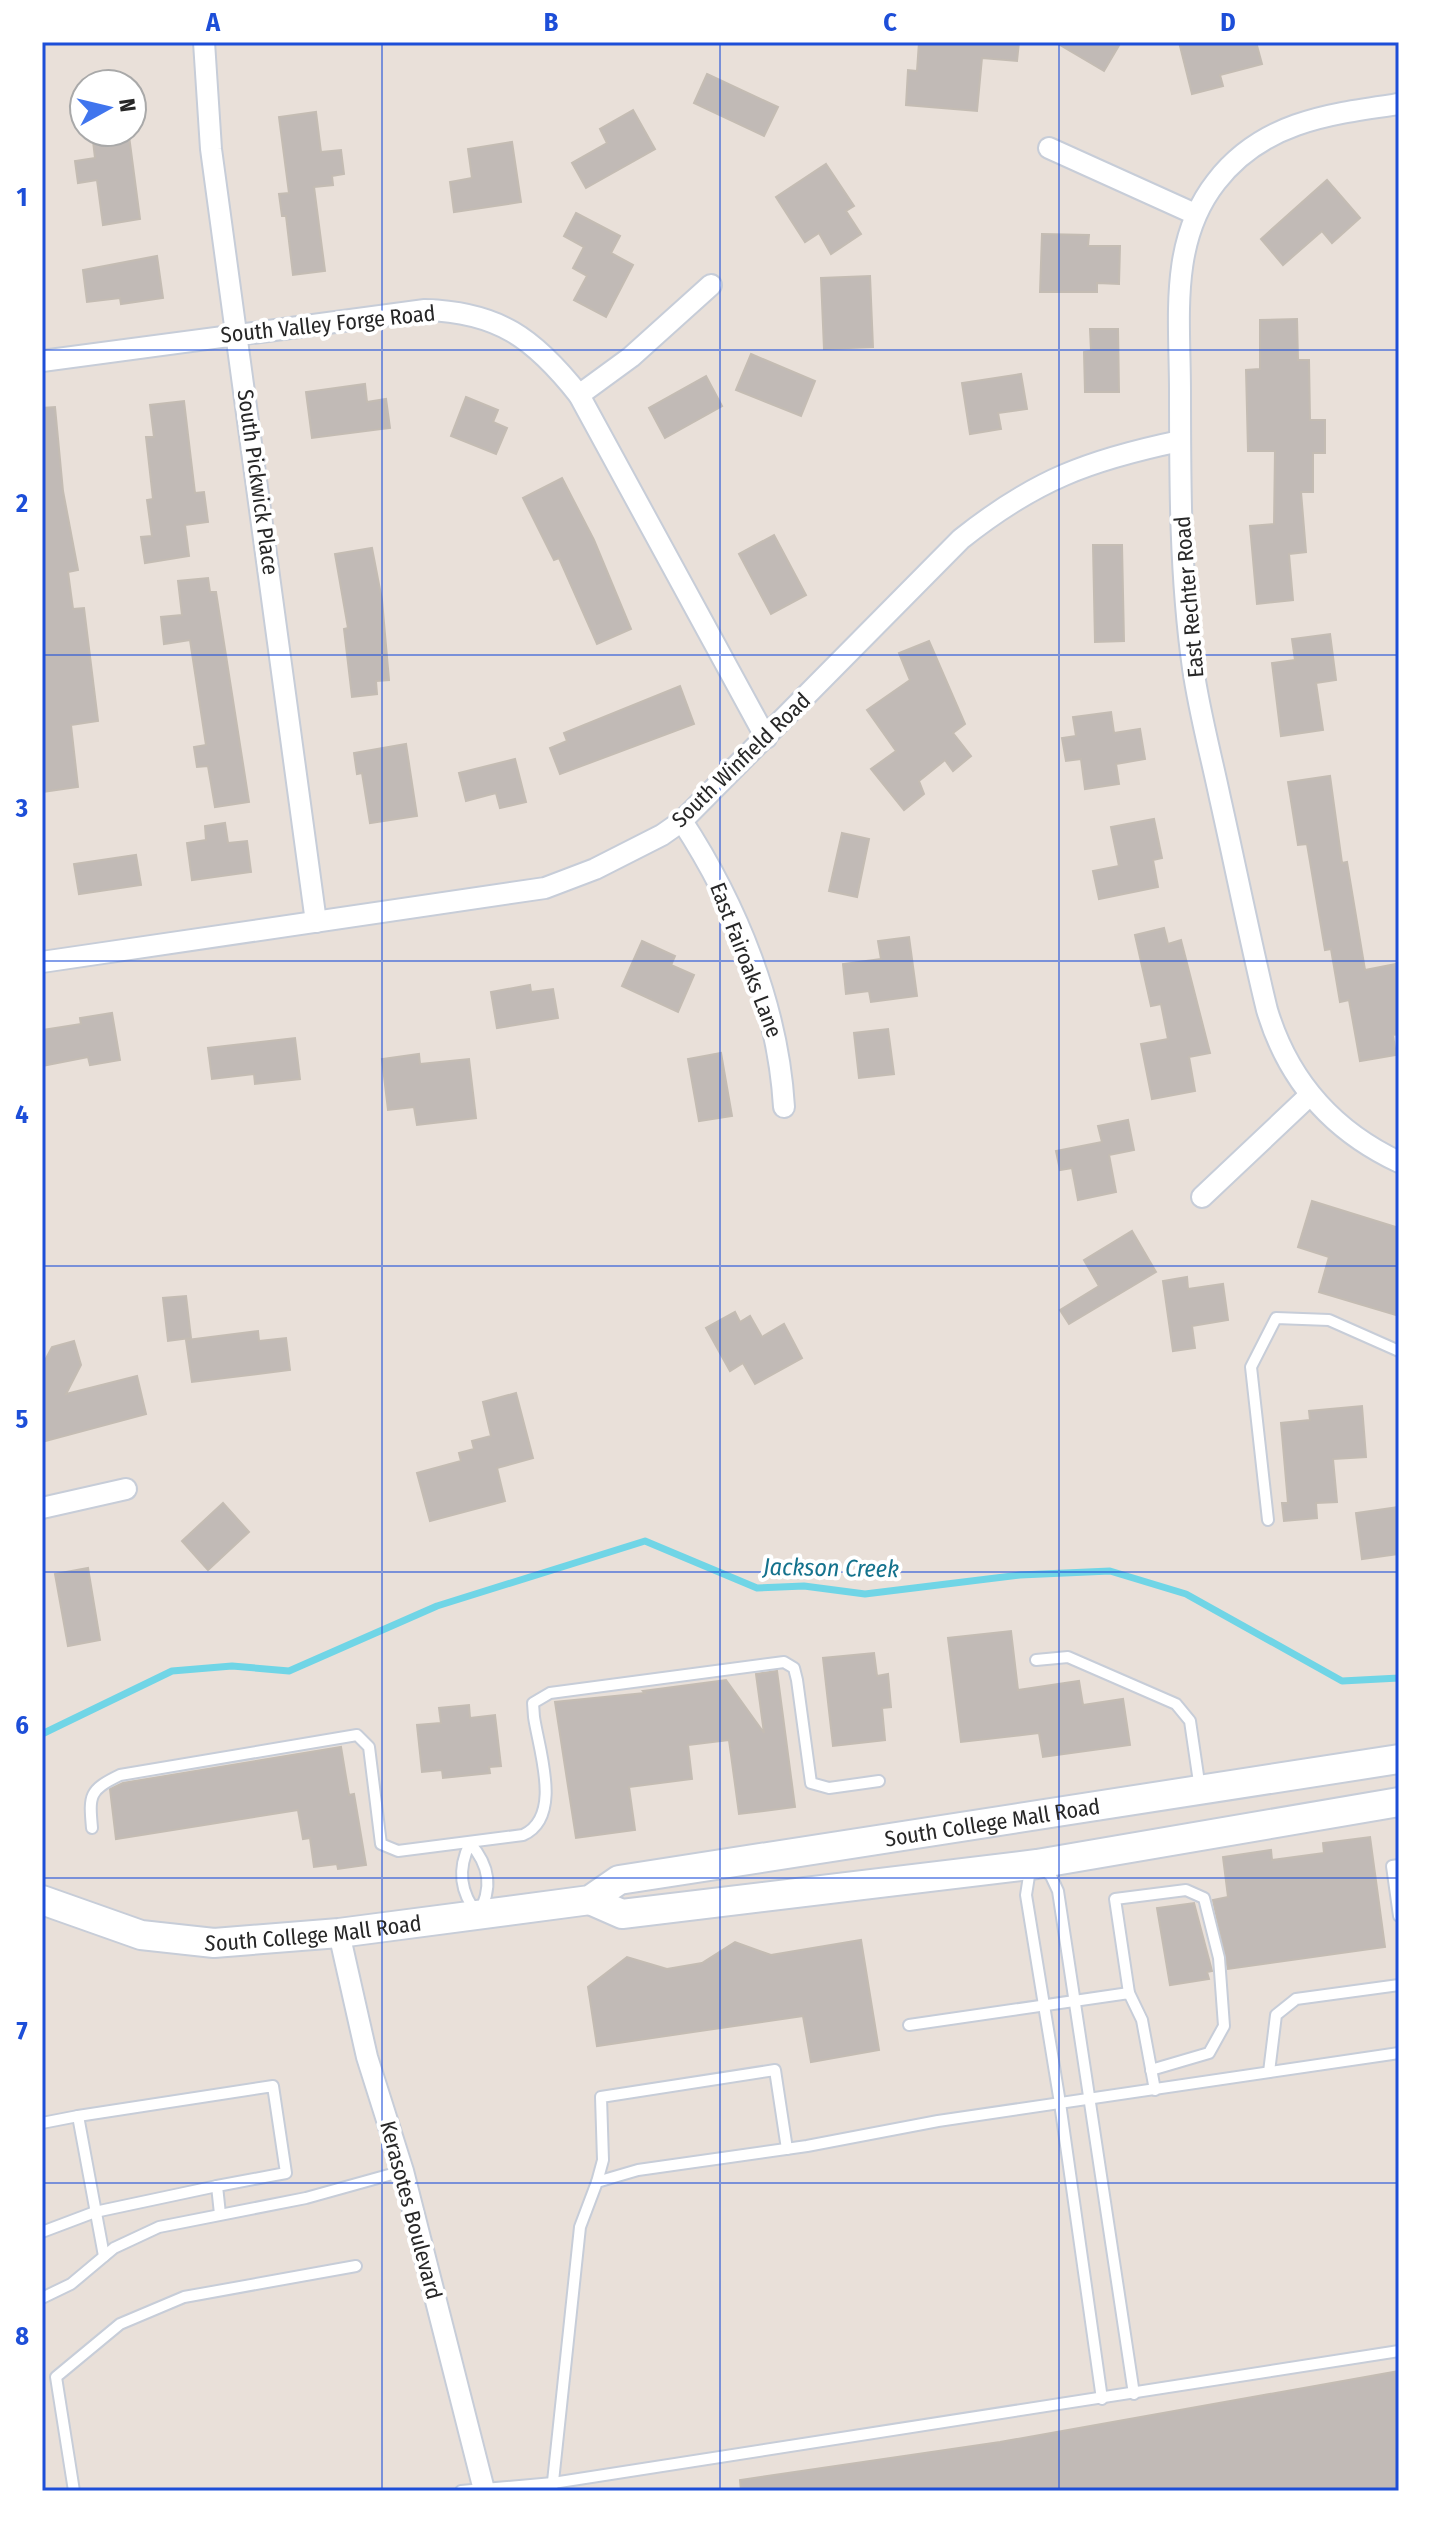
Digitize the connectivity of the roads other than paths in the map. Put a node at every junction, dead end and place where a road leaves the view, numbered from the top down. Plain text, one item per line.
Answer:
1 (204, 42) edge
2 (1399, 104) edge
3 (1049, 148) dead end
4 (1195, 214) junction
5 (711, 285) dead end
6 (235, 333) junction
7 (42, 361) edge
8 (579, 395) junction
9 (1180, 441) junction
10 (766, 738) junction
11 (682, 821) junction
12 (316, 922) junction
13 (42, 962) edge
14 (1310, 1095) junction
15 (784, 1107) dead end
16 (1399, 1162) edge
17 (1202, 1197) dead end
18 (1399, 1351) edge
19 (126, 1489) dead end
20 (42, 1508) edge
21 (1268, 1520) dead end
22 (1036, 1660) dead end
23 (1399, 1759) edge
24 (879, 1781) dead end
25 (1200, 1791) junction
26 (1399, 1802) edge
27 (1031, 1818) junction
28 (92, 1828) dead end
29 (470, 1843) junction
30 (1037, 1864) junction
31 (1399, 1865) edge
32 (42, 1900) edge
33 (590, 1900) junction
34 (478, 1915) junction
35 (1399, 1916) edge
36 (339, 1933) junction
37 (1399, 1985) edge
38 (1129, 1993) junction
39 (1074, 2001) junction
40 (1044, 2005) junction
41 (909, 2025) dead end
42 (1399, 2053) edge
43 (1151, 2070) junction
44 (1269, 2072) junction
45 (1155, 2090) junction
46 (1088, 2098) junction
47 (1060, 2103) junction
48 (78, 2116) junction
49 (42, 2123) edge
50 (787, 2149) junction
51 (403, 2171) junction
52 (597, 2182) junction
53 (217, 2186) junction
54 (95, 2212) junction
55 (220, 2214) junction
56 (42, 2232) edge
57 (104, 2256) junction
58 (356, 2266) dead end
59 (42, 2298) edge
60 (1399, 2351) edge
61 (1134, 2394) junction
62 (1102, 2399) junction
63 (483, 2486) junction
64 (552, 2487) edge
65 (74, 2491) edge
66 (461, 2491) edge

1 - 6 street, South Pickwick Place
2 - 4 street, East Rechter Road
3 - 4 street
4 - 9 street, East Rechter Road
5 - 8 street
6 - 7 street, South Valley Forge Road
6 - 8 street, South Valley Forge Road
6 - 12 street, South Pickwick Place
8 - 10 street, South Valley Forge Road
9 - 10 street, South Winfield Road
9 - 14 street, East Rechter Road
10 - 11 street, South Winfield Road
11 - 12 street, South Winfield Road
11 - 15 street, East Fairoaks Lane
12 - 13 street, South Winfield Road
14 - 16 street, East Rechter Road
14 - 17 street
18 - 21 lane
19 - 20 street
22 - 25 lane
23 - 25 main road, South College Mall Road
24 - 29 lane
25 - 27 main road, South College Mall Road
26 - 30 main road, South College Mall Road
27 - 30 main road
27 - 33 main road, South College Mall Road
28 - 29 lane
29 - 34 lane
29 - 34 lane
30 - 33 main road, South College Mall Road
30 - 39 lane
30 - 40 lane
31 - 35 lane
32 - 36 main road, South College Mall Road
33 - 34 main road, South College Mall Road
34 - 36 main road, South College Mall Road
36 - 51 street, Kerasotes Boulevard
37 - 44 lane
38 - 39 lane
38 - 43 lane
38 - 43 lane
39 - 40 lane
39 - 46 lane
40 - 41 lane
40 - 47 lane
42 - 44 lane
43 - 45 lane
44 - 45 lane
45 - 46 lane
46 - 47 lane
46 - 61 lane
47 - 50 lane
47 - 62 lane
48 - 49 lane
48 - 53 lane
48 - 54 lane
50 - 52 lane
50 - 52 lane
51 - 55 lane
51 - 63 street, Kerasotes Boulevard
52 - 64 lane
53 - 54 lane
53 - 55 lane
54 - 56 lane
54 - 57 lane
55 - 57 lane
57 - 59 lane
58 - 65 lane
60 - 61 lane
61 - 62 lane
62 - 64 lane
63 - 64 lane
63 - 66 lane

